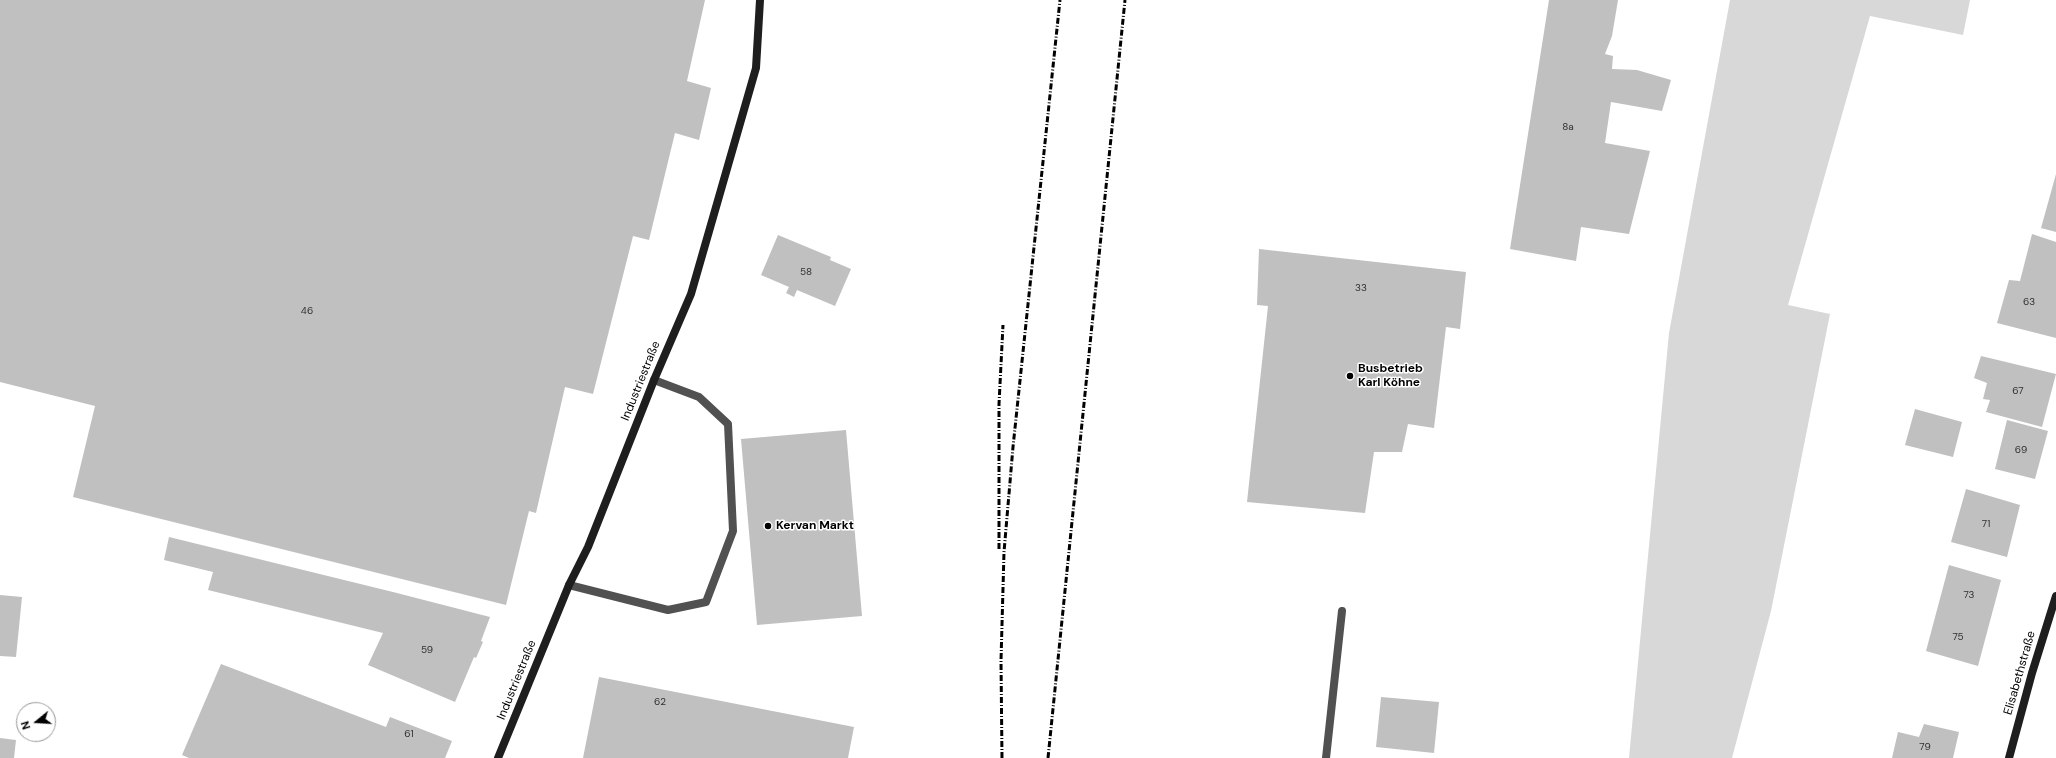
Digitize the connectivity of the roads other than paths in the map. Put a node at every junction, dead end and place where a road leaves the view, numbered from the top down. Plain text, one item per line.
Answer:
1 (760, 0) edge
2 (654, 380) junction
3 (569, 585) junction
4 (2056, 596) edge
5 (1342, 611) dead end
6 (498, 758) edge
7 (1326, 758) edge
8 (2009, 758) edge

1 - 2 street, Industriestraße
2 - 3 street, Industriestraße
2 - 3 lane
3 - 6 street, Industriestraße
4 - 8 street, Elisabethstraße
5 - 7 lane

